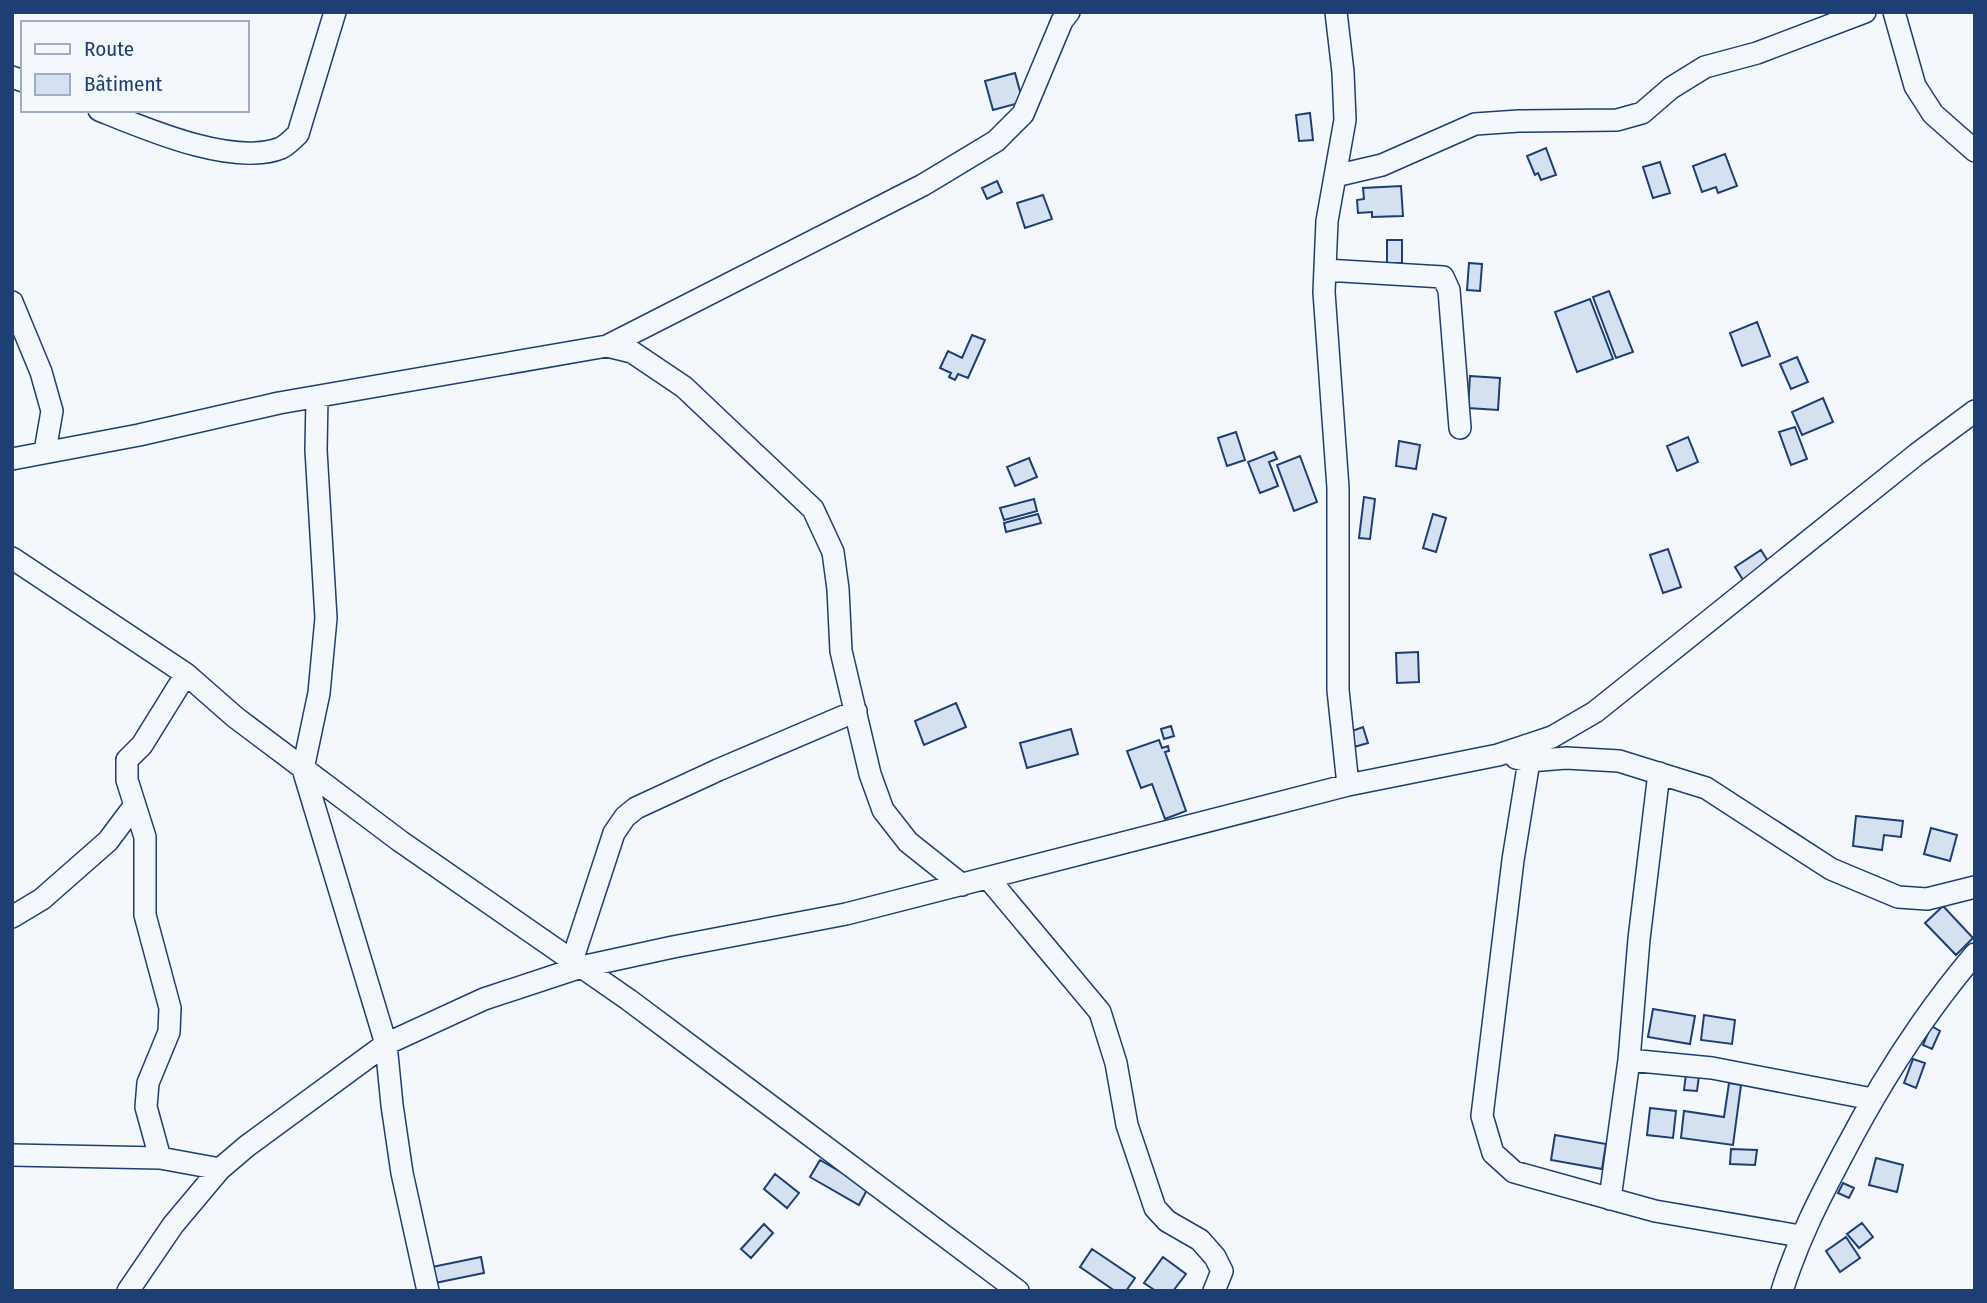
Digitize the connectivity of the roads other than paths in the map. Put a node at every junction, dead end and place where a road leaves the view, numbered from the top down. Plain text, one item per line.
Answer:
1 (335, 12) edge
2 (1069, 12) edge
3 (1336, 12) edge
4 (1864, 12) edge
5 (1894, 12) edge
6 (104, 112) edge
7 (1975, 151) edge
8 (1335, 176) junction
9 (1325, 270) junction
10 (12, 302) edge
11 (607, 346) junction
12 (317, 397) junction
13 (1975, 411) edge
14 (1460, 428) dead end
15 (45, 451) junction
16 (12, 459) edge
17 (12, 558) edge
18 (186, 674) junction
19 (856, 711) junction
20 (1498, 755) junction
21 (1529, 761) junction
22 (303, 769) junction
23 (1659, 773) junction
24 (1348, 785) junction
25 (135, 805) junction
26 (988, 878) junction
27 (962, 885) junction
28 (1975, 887) edge
29 (12, 917) edge
30 (1975, 954) edge
31 (577, 964) junction
32 (386, 1044) junction
33 (1629, 1060) junction
34 (1872, 1099) junction
35 (12, 1155) edge
36 (160, 1158) junction
37 (220, 1169) junction
38 (1610, 1199) junction
39 (1800, 1236) junction
40 (128, 1291) edge
41 (428, 1291) edge
42 (1018, 1291) edge
43 (1214, 1291) edge
44 (1782, 1291) edge

1 - 6 street
2 - 11 street
3 - 8 street
4 - 8 street
5 - 7 street
8 - 9 street
9 - 14 street
9 - 24 street
10 - 15 street
11 - 12 street
11 - 19 street
12 - 15 street
12 - 22 street
13 - 20 street
15 - 16 street
17 - 18 street
18 - 22 street
18 - 25 street
19 - 27 street
19 - 31 street
20 - 21 street
20 - 24 street
21 - 23 street
21 - 38 street
22 - 31 street
22 - 32 street
23 - 28 street
23 - 33 street
24 - 26 street
25 - 29 street
25 - 36 street
26 - 27 street
26 - 43 street
27 - 31 street
30 - 34 street
31 - 32 street
31 - 42 street
32 - 37 street
32 - 41 street
33 - 34 street
33 - 38 street
34 - 39 street
35 - 36 street
36 - 37 street
37 - 40 street
38 - 39 street
39 - 44 street

